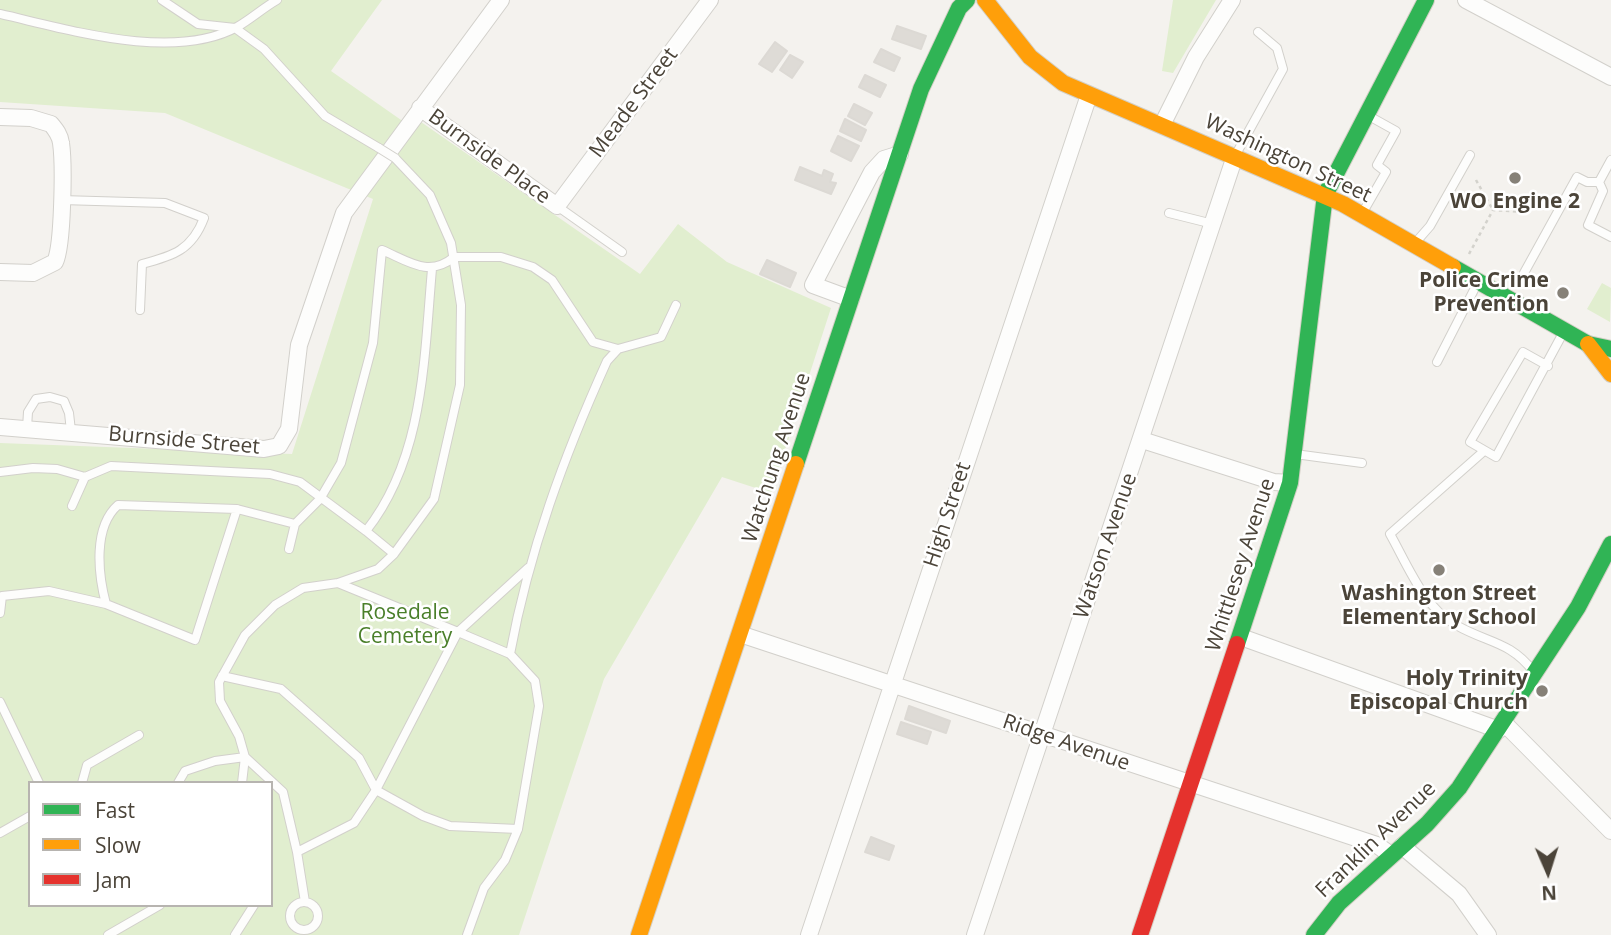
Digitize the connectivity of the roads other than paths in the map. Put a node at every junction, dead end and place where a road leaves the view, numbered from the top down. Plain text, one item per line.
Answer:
1 (162, 0) edge
2 (277, 0) edge
3 (501, 0) edge
4 (710, 0) edge
5 (967, 0) edge
6 (1232, 0) edge
7 (1426, 0) edge
8 (1466, 0) edge
9 (992, 3) edge
10 (0, 14) edge
11 (235, 28) junction
12 (1258, 32) dead end
13 (1611, 77) edge
14 (1088, 95) junction
15 (420, 108) junction
16 (1367, 115) junction
17 (0, 117) edge
18 (1162, 125) junction
19 (900, 155) junction
20 (1470, 155) dead end
21 (1235, 156) junction
22 (1611, 160) edge
23 (1599, 182) junction
24 (1325, 195) junction
25 (61, 200) junction
26 (557, 206) junction
27 (1169, 213) dead end
28 (1362, 215) junction
29 (1213, 225) junction
30 (1611, 237) edge
31 (1414, 245) junction
32 (622, 252) dead end
33 (454, 257) junction
34 (432, 269) junction
35 (0, 272) edge
36 (1524, 273) dead end
37 (1478, 281) junction
38 (851, 299) junction
39 (676, 305) dead end
40 (140, 310) dead end
41 (1564, 330) junction
42 (1588, 344) junction
43 (618, 349) junction
44 (1611, 349) edge
45 (1437, 362) dead end
46 (1548, 366) junction
47 (1611, 374) edge
48 (0, 427) edge
49 (27, 428) junction
50 (71, 431) junction
51 (1142, 440) junction
52 (1484, 451) junction
53 (1294, 454) junction
54 (1362, 463) dead end
55 (0, 472) edge
56 (85, 477) junction
57 (1290, 483) junction
58 (320, 499) junction
59 (72, 506) dead end
60 (237, 509) junction
61 (295, 524) junction
62 (366, 531) junction
63 (1611, 544) edge
64 (289, 549) dead end
65 (394, 554) junction
66 (1607, 562) edge
67 (528, 568) junction
68 (338, 583) junction
69 (1, 595) edge
70 (106, 604) junction
71 (0, 613) edge
72 (458, 632) junction
73 (740, 634) junction
74 (1241, 637) junction
75 (510, 654) junction
76 (1535, 674) junction
77 (222, 676) junction
78 (892, 683) junction
79 (0, 702) edge
80 (1502, 726) junction
81 (139, 735) dead end
82 (1042, 735) junction
83 (245, 757) junction
84 (38, 781) edge
85 (83, 781) edge
86 (179, 781) edge
87 (242, 781) edge
88 (271, 781) edge
89 (273, 783) edge
90 (1189, 784) junction
91 (376, 790) junction
92 (28, 817) edge
93 (518, 829) junction
94 (1611, 831) edge
95 (0, 833) edge
96 (1396, 850) junction
97 (296, 852) junction
98 (304, 902) junction
99 (157, 907) edge
100 (253, 907) edge
101 (295, 927) junction
102 (315, 931) edge
103 (108, 935) edge
104 (235, 935) edge
105 (288, 935) edge
106 (467, 935) edge
107 (639, 935) edge
108 (809, 935) edge
109 (975, 935) edge
110 (1140, 935) edge
111 (1314, 935) edge
112 (1488, 935) edge

1 - 11 lane
2 - 11 lane
3 - 15 street, Burnside Street
4 - 26 street, Meade Street
5 - 19 street, Watchung Avenue
6 - 18 street
7 - 16 street
8 - 13 street
9 - 14 street, Washington Street
10 - 11 lane
11 - 33 lane, bridge
12 - 21 lane
14 - 18 street, Washington Street
14 - 78 street, High Street
15 - 26 street, Burnside Place
15 - 50 street, Burnside Street
16 - 24 street
16 - 28 lane
17 - 25 street
18 - 21 street, Washington Street
19 - 38 street, Watchung Avenue
19 - 38 street
20 - 31 lane
21 - 24 street, Washington Street
21 - 29 street, Watson Avenue
22 - 23 lane
23 - 30 lane
23 - 36 lane
24 - 28 street, Washington Street
24 - 53 street, Whittlesey Avenue
25 - 35 street
25 - 40 lane
26 - 32 lane
27 - 29 lane
28 - 31 street, Washington Street
29 - 51 street, Watson Avenue
31 - 37 street, Washington Street
33 - 34 lane
33 - 43 lane
33 - 65 lane
34 - 58 lane
34 - 62 lane
37 - 41 street, Washington Street
37 - 45 lane
38 - 73 street, Watchung Avenue
39 - 43 lane
41 - 42 street, Washington Street
41 - 46 lane
42 - 44 street, Washington Street
42 - 47 street, Washington Street
43 - 67 lane
46 - 52 lane
46 - 52 lane
48 - 49 street, Burnside Street
49 - 50 street, Burnside Street
49 - 50 lane
51 - 57 street
51 - 82 street, Watson Avenue
52 - 76 lane
53 - 54 lane
53 - 57 street, Whittlesey Avenue
55 - 56 lane
56 - 58 lane
56 - 59 lane
57 - 74 street, Whittlesey Avenue
58 - 61 lane
58 - 62 lane
60 - 61 lane
60 - 70 lane
60 - 70 lane
61 - 64 lane
62 - 65 lane
63 - 66 street, Franklin Avenue
65 - 68 lane
66 - 76 street, Franklin Avenue
67 - 72 lane
67 - 75 lane
68 - 72 lane
68 - 77 lane
69 - 70 lane
69 - 71 lane
72 - 75 lane
72 - 91 lane
73 - 78 street, Ridge Avenue
73 - 107 street, Watchung Avenue
74 - 80 street
74 - 90 street, Whittlesey Avenue
75 - 93 lane
76 - 80 street, Franklin Avenue
77 - 83 lane
77 - 91 lane
78 - 82 street, Ridge Avenue
78 - 108 street, High Street
79 - 84 lane
80 - 94 street
80 - 96 street, Franklin Avenue
81 - 85 lane
82 - 90 street, Ridge Avenue
82 - 109 street, Watson Avenue
83 - 86 lane
83 - 87 lane
83 - 88 lane
89 - 97 lane
90 - 96 street, Ridge Avenue
90 - 110 street, Whittlesey Avenue
91 - 93 lane
91 - 97 lane
92 - 95 lane
93 - 106 lane
96 - 111 street, Franklin Avenue
96 - 112 street, Ridge Avenue
97 - 98 lane
98 - 101 lane
98 - 102 lane
99 - 103 lane
100 - 104 lane
101 - 102 lane
101 - 105 lane

